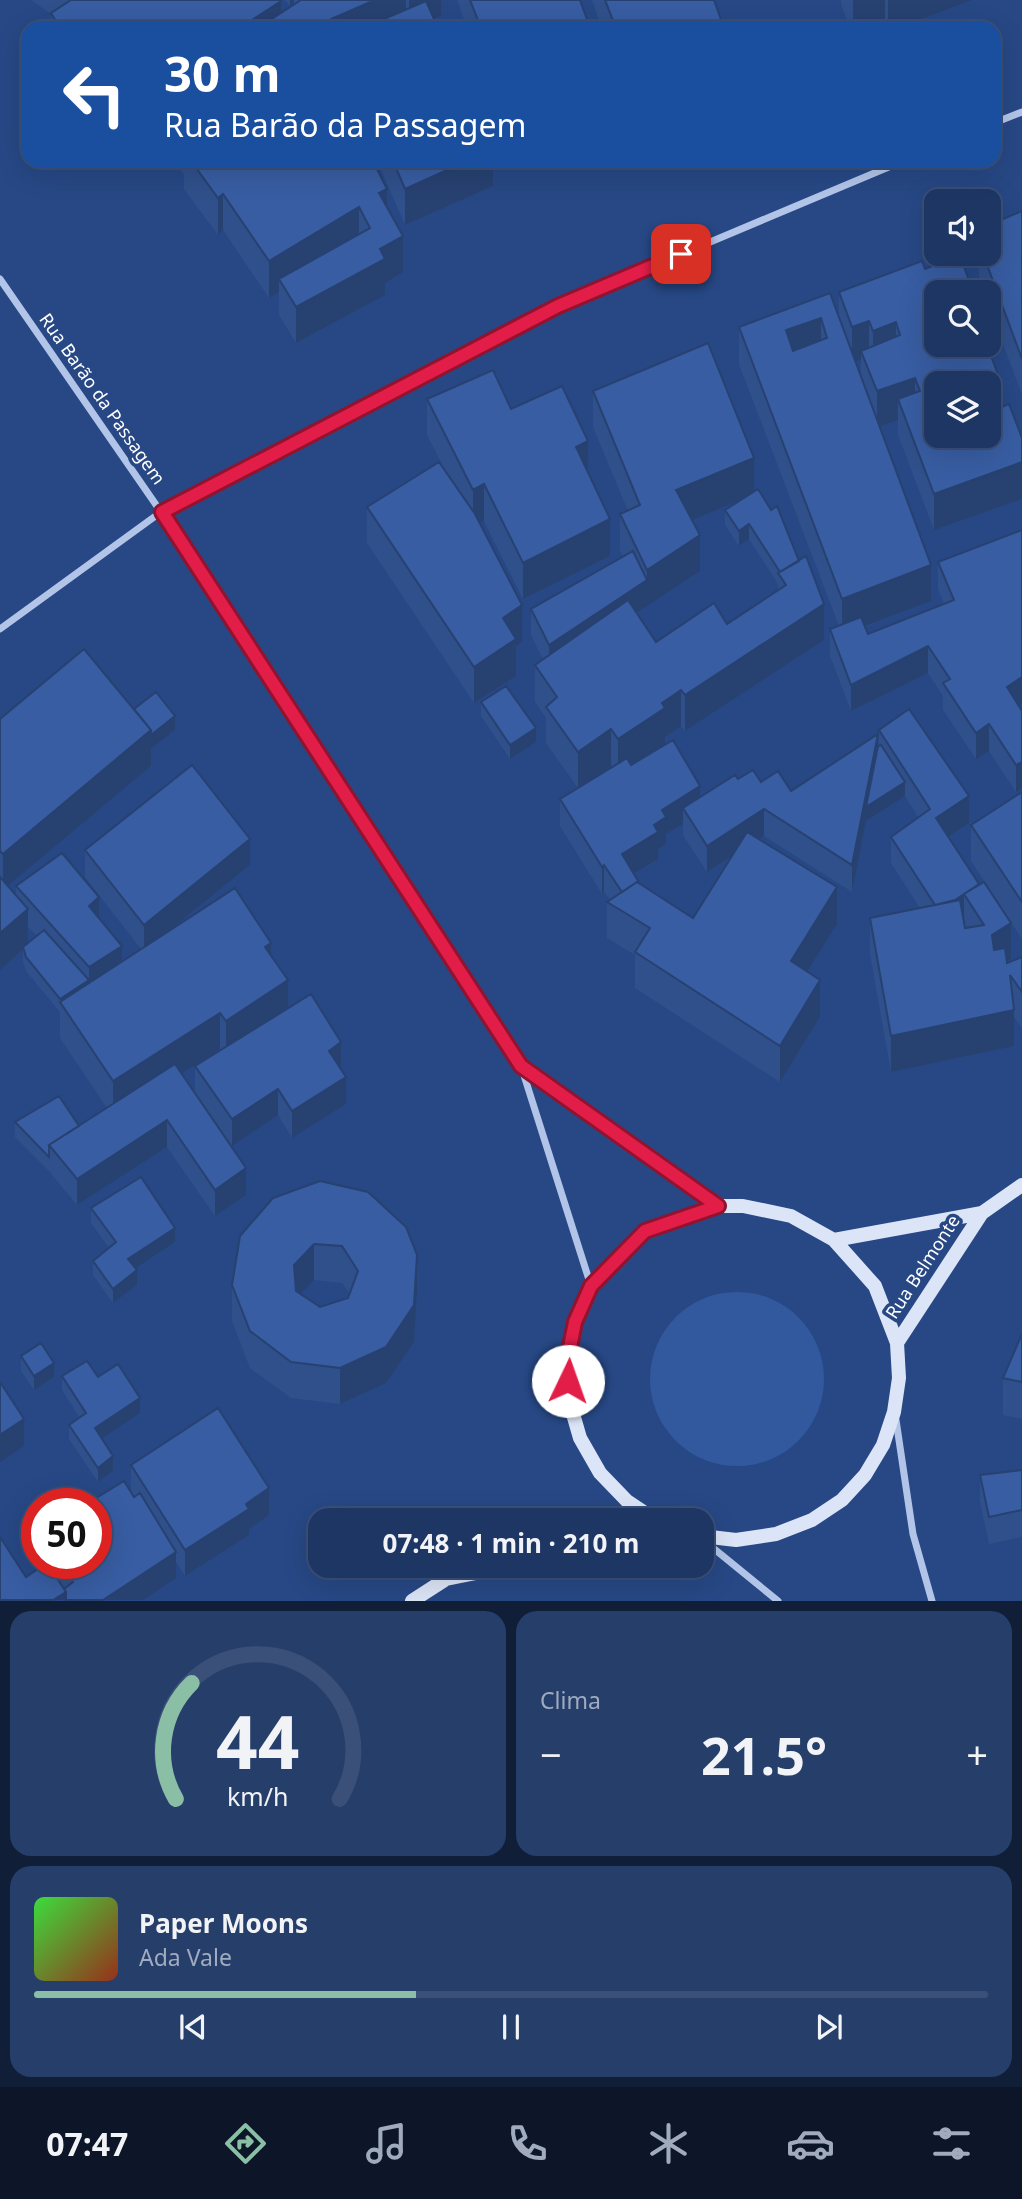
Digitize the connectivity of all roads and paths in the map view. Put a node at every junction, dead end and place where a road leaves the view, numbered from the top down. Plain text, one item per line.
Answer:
1 (1022, 112) edge
2 (1001, 120) edge
3 (885, 168) edge
4 (0, 279) edge
5 (162, 512) junction
6 (0, 629) edge
7 (521, 1066) junction
8 (1022, 1185) edge
9 (718, 1206) junction
10 (982, 1213) junction
11 (834, 1240) junction
12 (591, 1286) junction
13 (897, 1343) junction
14 (894, 1412) junction
15 (638, 1508) edge
16 (714, 1539) edge
17 (714, 1548) edge
18 (451, 1578) edge
19 (412, 1601) edge
20 (778, 1601) edge
21 (932, 1601) edge

1 - 2 street
3 - 5 street
4 - 5 street, Rua Barão da Passagem
5 - 6 street
5 - 7 street, Rua Barão da Passagem
7 - 9 street, Rua Barão da Passagem
7 - 12 street, Rua Barão da Passagem
8 - 10 main road, Rua Belmonte
9 - 11 main road
9 - 12 main road
10 - 11 main road, Rua Belmonte
10 - 13 main road, Rua Belmonte
11 - 13 main road
12 - 15 main road
13 - 14 main road
14 - 16 main road
14 - 21 street
17 - 20 street
18 - 19 main road

